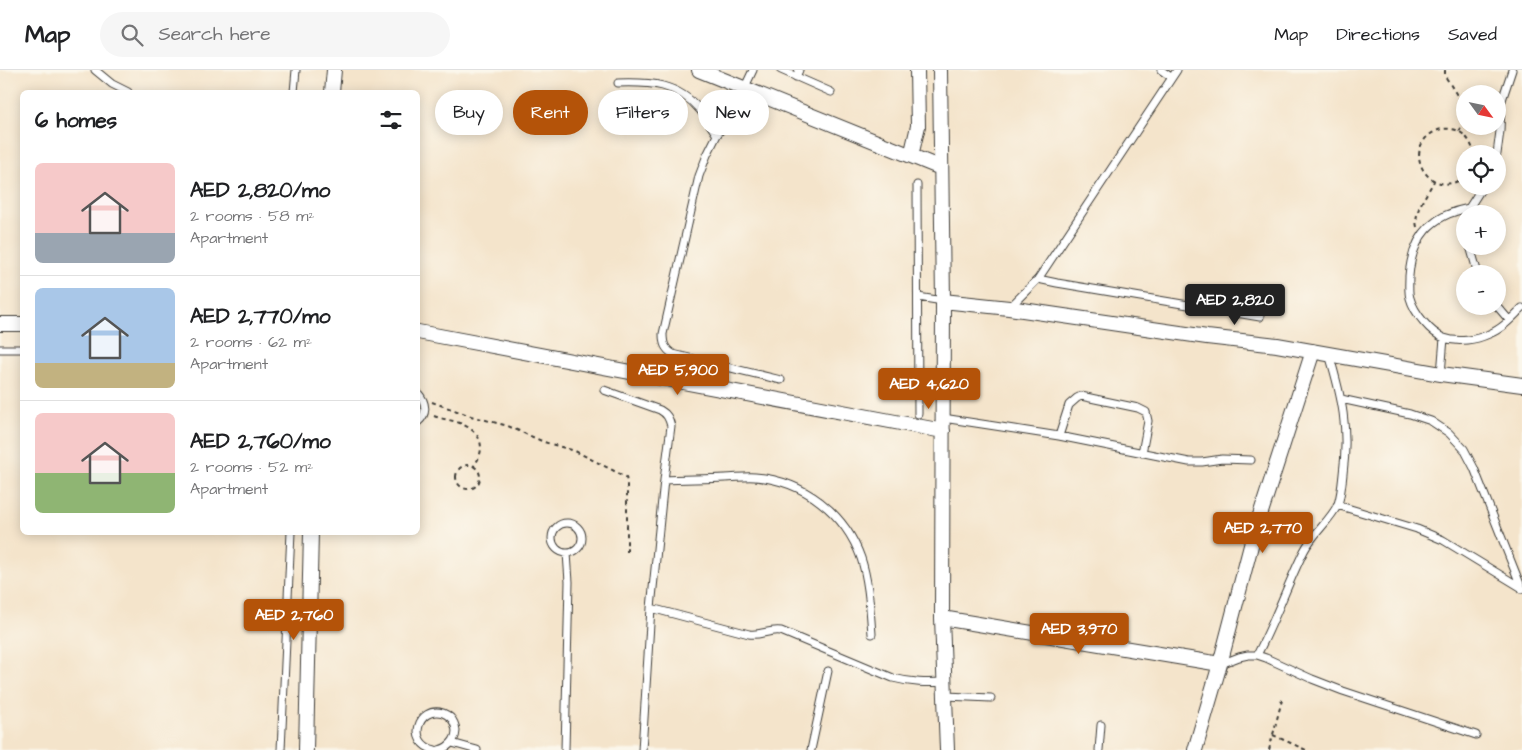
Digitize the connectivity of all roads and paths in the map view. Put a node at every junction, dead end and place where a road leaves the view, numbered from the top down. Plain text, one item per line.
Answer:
1 (95, 70) edge
2 (296, 70) edge
3 (334, 70) edge
4 (698, 70) edge
5 (753, 70) edge
6 (781, 70) edge
7 (917, 70) edge
8 (940, 70) edge
9 (1160, 70) edge
10 (1177, 70) edge
11 (1444, 70) edge
12 (1512, 70) edge
13 (798, 73) edge
14 (1171, 77) junction
15 (618, 83) dead end
16 (124, 90) edge
17 (294, 90) edge
18 (332, 90) edge
19 (747, 90) joint
20 (831, 92) dead end
21 (1456, 94) edge
22 (769, 99) edge
23 (698, 108) edge
24 (1456, 131) edge
25 (717, 135) edge
26 (1463, 135) edge
27 (1471, 145) edge
28 (1498, 145) edge
29 (911, 156) junction
30 (941, 168) junction
31 (1434, 181) junction
32 (1456, 182) edge
33 (918, 185) dead end
34 (1456, 210) edge
35 (1422, 234) junction
36 (1038, 278) junction
37 (918, 297) junction
38 (943, 301) junction
39 (1009, 308) junction
40 (1522, 308) edge
41 (1505, 315) edge
42 (1260, 317) dead end
43 (1509, 320) junction
44 (0, 324) edge
45 (20, 324) edge
46 (420, 332) edge
47 (1444, 338) junction
48 (0, 349) edge
49 (20, 349) edge
50 (1313, 351) junction
51 (1328, 354) junction
52 (1441, 374) junction
53 (781, 380) dead end
54 (1522, 385) edge
55 (604, 390) dead end
56 (420, 396) edge
57 (1341, 399) junction
58 (425, 412) junction
59 (918, 414) dead end
60 (420, 420) edge
61 (943, 425) junction
62 (1059, 436) junction
63 (1142, 452) junction
64 (1251, 460) dead end
65 (473, 467) junction
66 (664, 480) junction
67 (1338, 505) junction
68 (290, 535) edge
69 (311, 535) edge
70 (627, 552) dead end
71 (567, 553) junction
72 (1522, 589) edge
73 (651, 608) junction
74 (942, 618) junction
75 (872, 634) dead end
76 (1257, 655) junction
77 (1220, 664) junction
78 (828, 671) dead end
79 (945, 689) junction
80 (1283, 696) dead end
81 (991, 698) dead end
82 (1102, 725) dead end
83 (1273, 735) junction
84 (1476, 735) dead end
85 (452, 743) junction
86 (281, 750) edge
87 (306, 750) edge
88 (434, 750) edge
89 (443, 750) edge
90 (477, 750) edge
91 (565, 750) edge
92 (642, 750) edge
93 (811, 750) edge
94 (947, 750) edge
95 (1099, 750) edge
96 (1195, 750) edge
97 (1269, 750) edge
98 (1306, 750) edge

1 - 16 lane
2 - 17 lane
3 - 18 street
4 - 19 street
5 - 19 lane
6 - 13 lane
7 - 29 street
8 - 30 street
9 - 14 lane
10 - 14 lane
11 - 21 path
12 - 28 lane
13 - 20 lane
14 - 36 lane
15 - 23 lane
22 - 29 street
24 - 31 path
25 - 53 lane
26 - 27 path
29 - 30 street
30 - 38 street
31 - 32 path
31 - 35 path
33 - 37 lane
34 - 35 lane
35 - 47 lane
36 - 39 lane
36 - 42 lane
37 - 38 lane
37 - 59 lane
38 - 39 street
38 - 61 street
39 - 50 street
40 - 43 lane
41 - 43 lane
43 - 47 lane
44 - 45 street
46 - 61 street
47 - 52 lane
48 - 49 lane
50 - 51 street
50 - 77 street
51 - 52 street
51 - 57 lane
52 - 54 street
55 - 66 lane
56 - 58 lane
56 - 70 path
57 - 67 lane
57 - 72 lane
58 - 60 lane
58 - 65 path
61 - 62 lane
61 - 74 street
62 - 63 lane
62 - 63 lane
63 - 64 lane
65 - 65 path
66 - 73 lane
66 - 75 lane
67 - 72 lane
67 - 76 lane
68 - 86 lane
69 - 87 street
71 - 71 lane
71 - 91 lane
73 - 79 lane
73 - 92 lane
74 - 77 street
74 - 79 street
76 - 77 lane
76 - 84 lane
77 - 96 street
78 - 93 lane
79 - 81 lane
79 - 94 street
80 - 83 path
82 - 95 lane
83 - 97 path
83 - 98 path
85 - 88 lane
85 - 89 lane
85 - 90 lane

